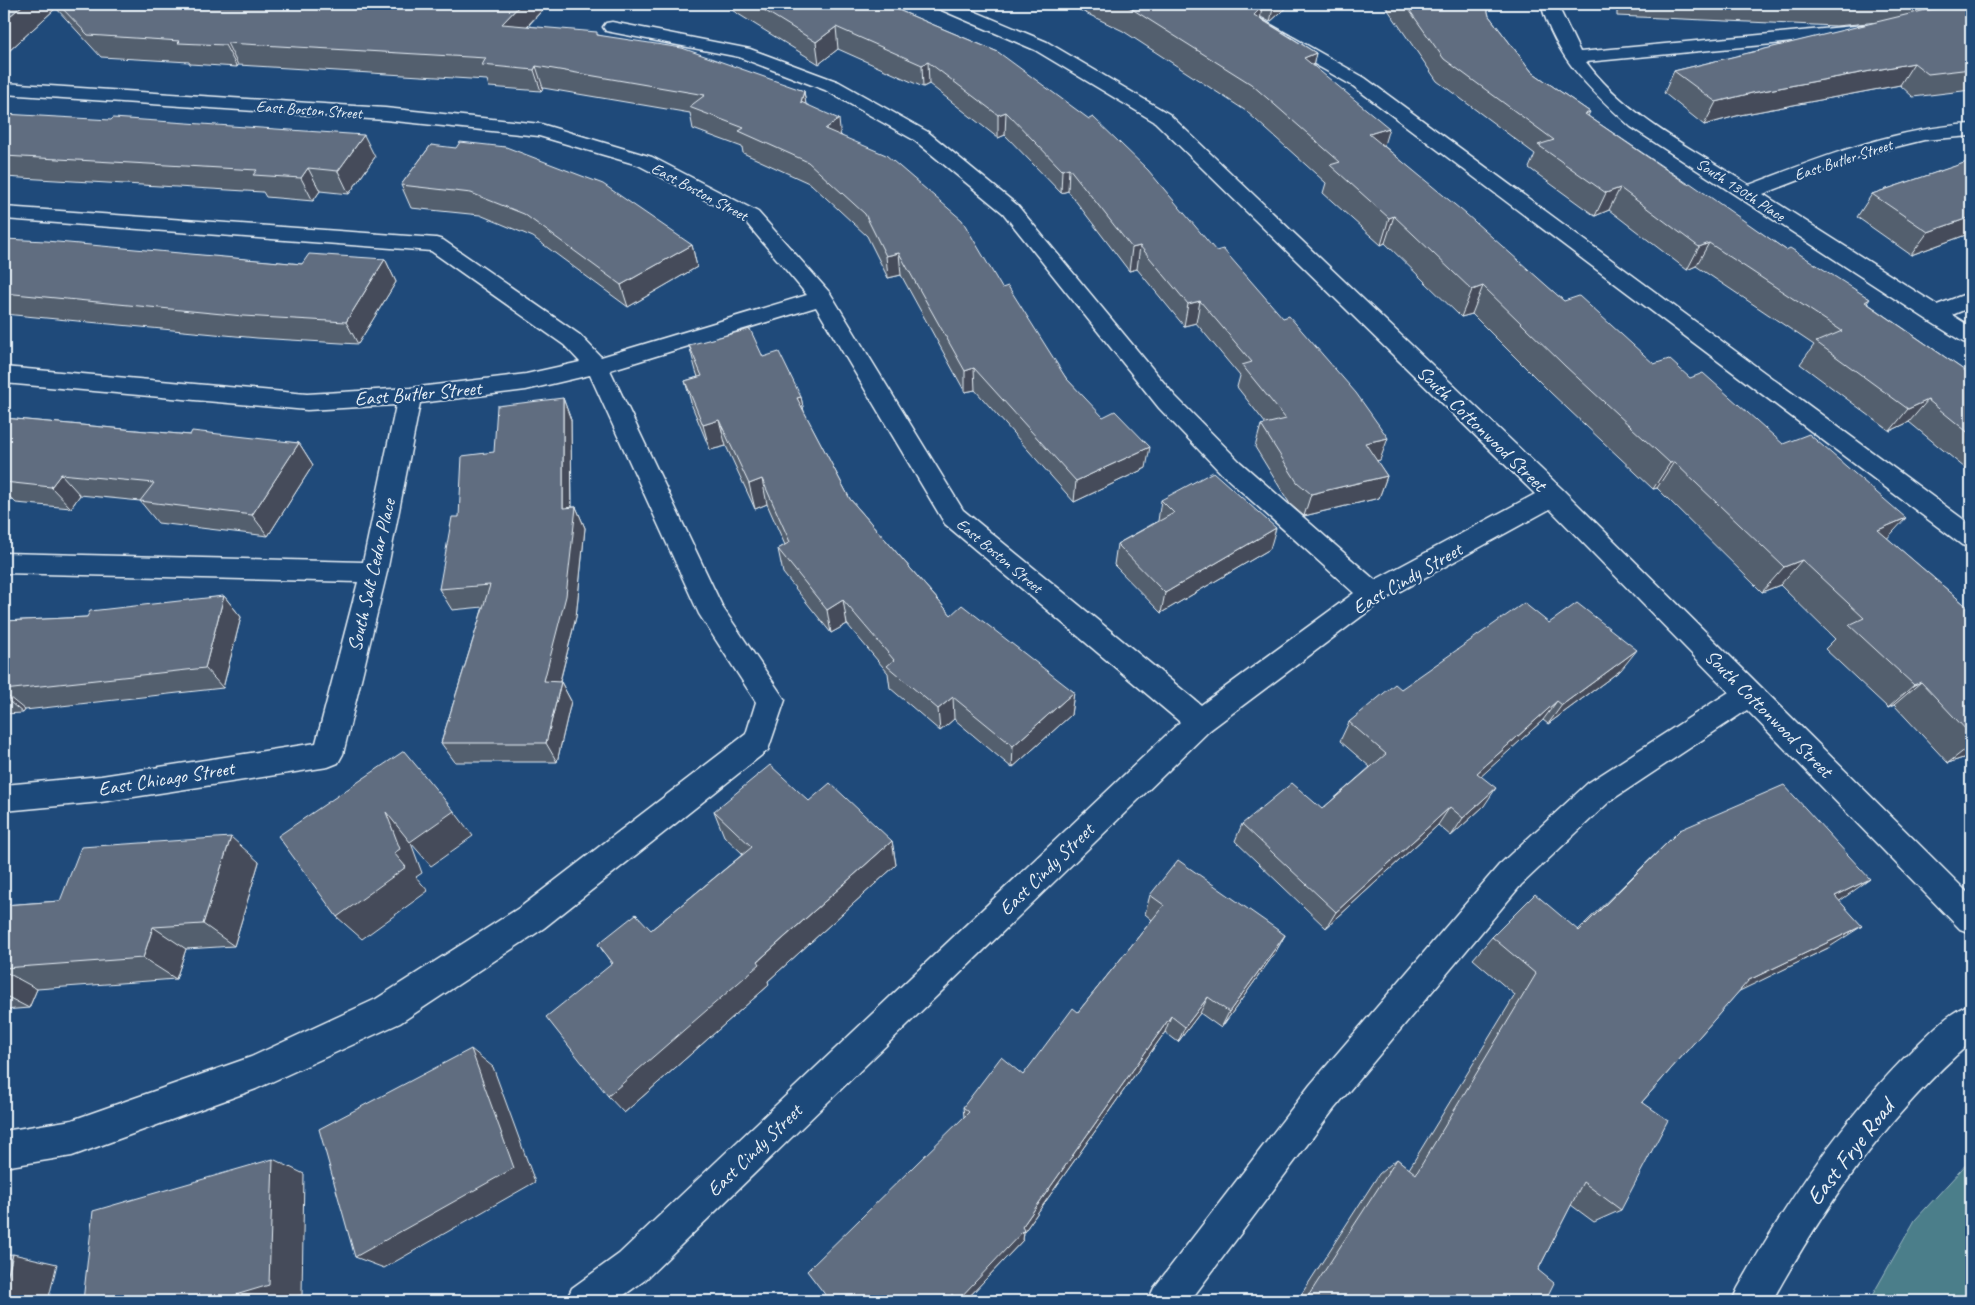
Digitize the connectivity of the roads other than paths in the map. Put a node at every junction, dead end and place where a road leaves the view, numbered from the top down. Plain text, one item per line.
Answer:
1 (943, 4) edge
2 (1222, 4) edge
3 (1549, 4) edge
4 (612, 27) dead end
5 (1884, 29) edge
6 (1573, 58) junction
7 (4, 88) edge
8 (1971, 130) edge
9 (1747, 193) junction
10 (4, 213) edge
11 (822, 298) junction
12 (1971, 299) edge
13 (1934, 314) junction
14 (1971, 337) edge
15 (598, 366) junction
16 (4, 375) edge
17 (410, 396) junction
18 (1553, 496) junction
19 (1971, 538) edge
20 (4, 563) edge
21 (374, 572) junction
22 (1373, 594) junction
23 (1750, 693) junction
24 (1200, 721) junction
25 (328, 754) joint
26 (4, 798) edge
27 (1971, 918) edge
28 (1971, 1020) edge
29 (4, 1149) edge
30 (585, 1301) edge
31 (1167, 1301) edge
32 (1751, 1301) edge

1 - 18 street, South Cottonwood Street
2 - 19 street
3 - 6 street, South 130th Place
4 - 22 street
5 - 6 street
6 - 9 street, South 130th Place
7 - 11 street, East Boston Street
8 - 9 street, East Butler Street
9 - 13 street, South 130th Place
10 - 15 street
11 - 15 street, East Butler Street
11 - 24 street, East Boston Street
12 - 13 street
13 - 14 street, South 130th Place
15 - 17 street, East Butler Street
15 - 29 street
16 - 17 street, East Butler Street
17 - 21 street, South Salt Cedar Place
18 - 22 street, East Cindy Street
18 - 23 street, South Cottonwood Street
20 - 21 street
21 - 25 street, South Salt Cedar Place
22 - 24 street, East Cindy Street
23 - 27 street, South Cottonwood Street
23 - 31 street
24 - 30 street, East Cindy Street
25 - 26 street, East Chicago Street
28 - 32 street, East Frye Road

